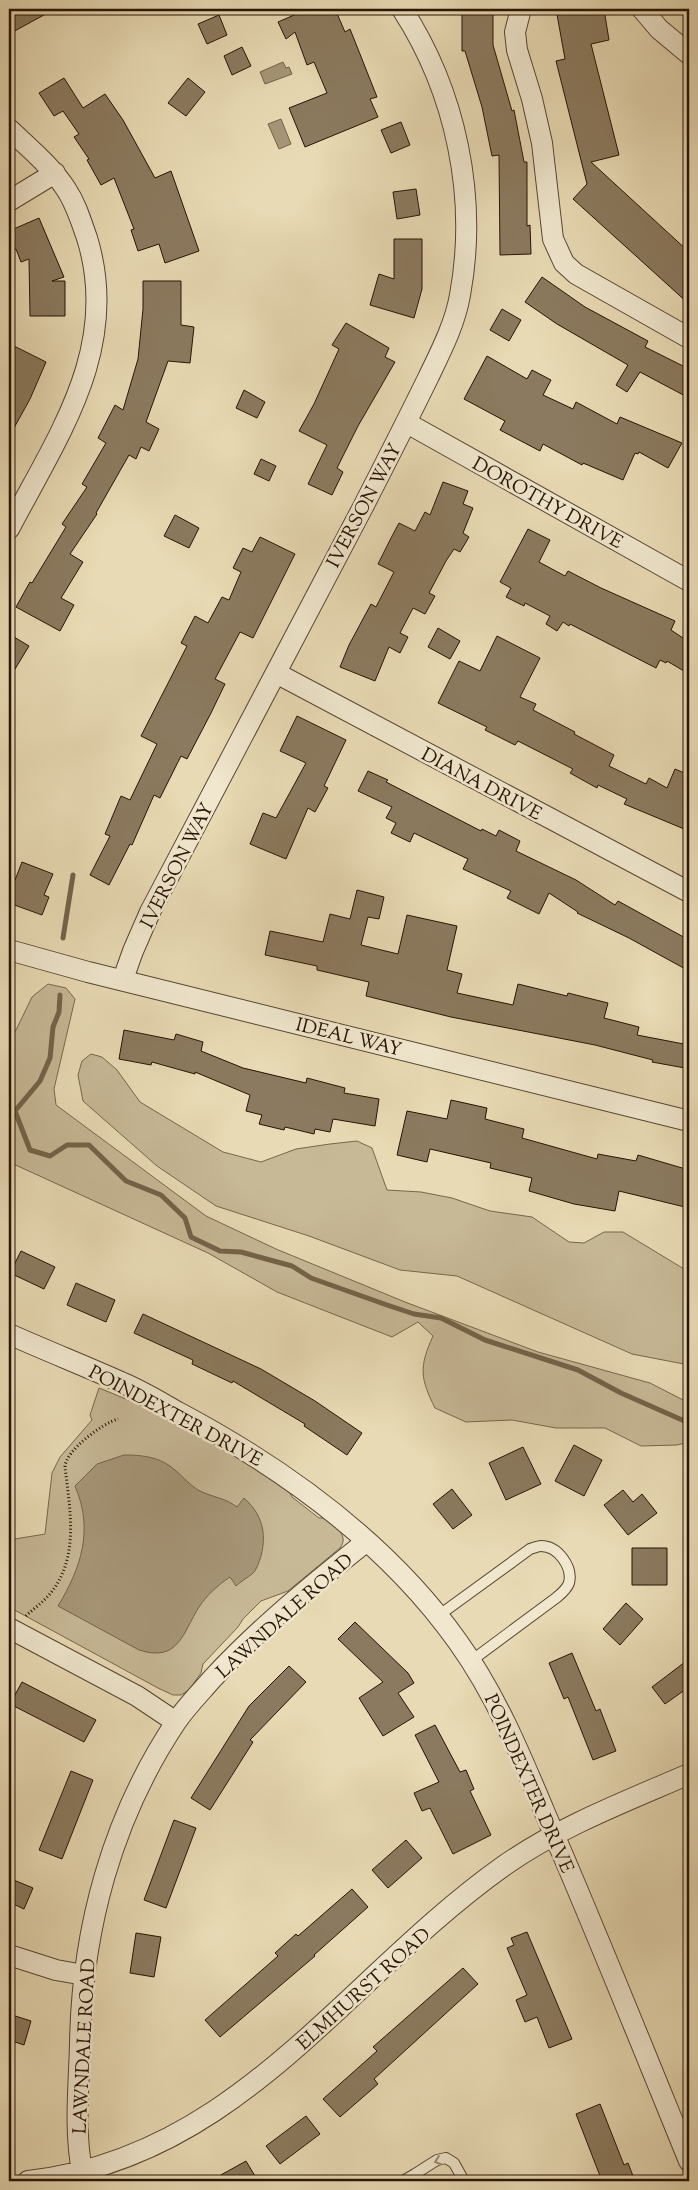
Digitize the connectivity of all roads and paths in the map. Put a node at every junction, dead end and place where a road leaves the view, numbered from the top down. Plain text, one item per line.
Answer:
1 (402, 9) edge
2 (521, 9) edge
3 (642, 9) edge
4 (689, 54) edge
5 (9, 128) edge
6 (55, 173) junction
7 (9, 202) edge
8 (689, 338) edge
9 (406, 422) junction
10 (9, 529) edge
11 (689, 581) edge
12 (276, 673) junction
13 (689, 892) edge
14 (9, 950) edge
15 (123, 979) junction
16 (689, 1121) edge
17 (9, 1334) edge
18 (118, 1419) dead end
19 (367, 1541) junction
20 (26, 1616) dead end
21 (438, 1616) junction
22 (9, 1628) edge
23 (471, 1661) junction
24 (176, 1722) junction
25 (689, 1774) edge
26 (554, 1836) junction
27 (9, 1955) edge
28 (84, 1975) junction
29 (689, 2161) edge
30 (82, 2171) junction
31 (417, 2178) edge
32 (28, 2181) edge
33 (403, 2181) edge
34 (464, 2181) edge

1 - 9 street, IVERSON WAY
2 - 8 street
3 - 4 street
5 - 6 street
6 - 7 street
6 - 10 street
9 - 11 street, DOROTHY DRIVE
9 - 12 street, IVERSON WAY
12 - 13 street, DIANA DRIVE
12 - 15 street, IVERSON WAY
14 - 15 street, IDEAL WAY
15 - 16 street, IDEAL WAY
17 - 19 street, POINDEXTER DRIVE
18 - 20 path
19 - 21 street, POINDEXTER DRIVE
19 - 24 street, LAWNDALE ROAD
21 - 23 street, POINDEXTER DRIVE
21 - 23 lane
22 - 24 street
23 - 26 street, POINDEXTER DRIVE
24 - 28 street, LAWNDALE ROAD
25 - 26 street, ELMHURST ROAD
26 - 29 street, POINDEXTER DRIVE
26 - 30 street, ELMHURST ROAD
27 - 28 street
28 - 30 street, LAWNDALE ROAD
30 - 32 street, ELMHURST ROAD
31 - 33 lane
34 -> 31 lane

